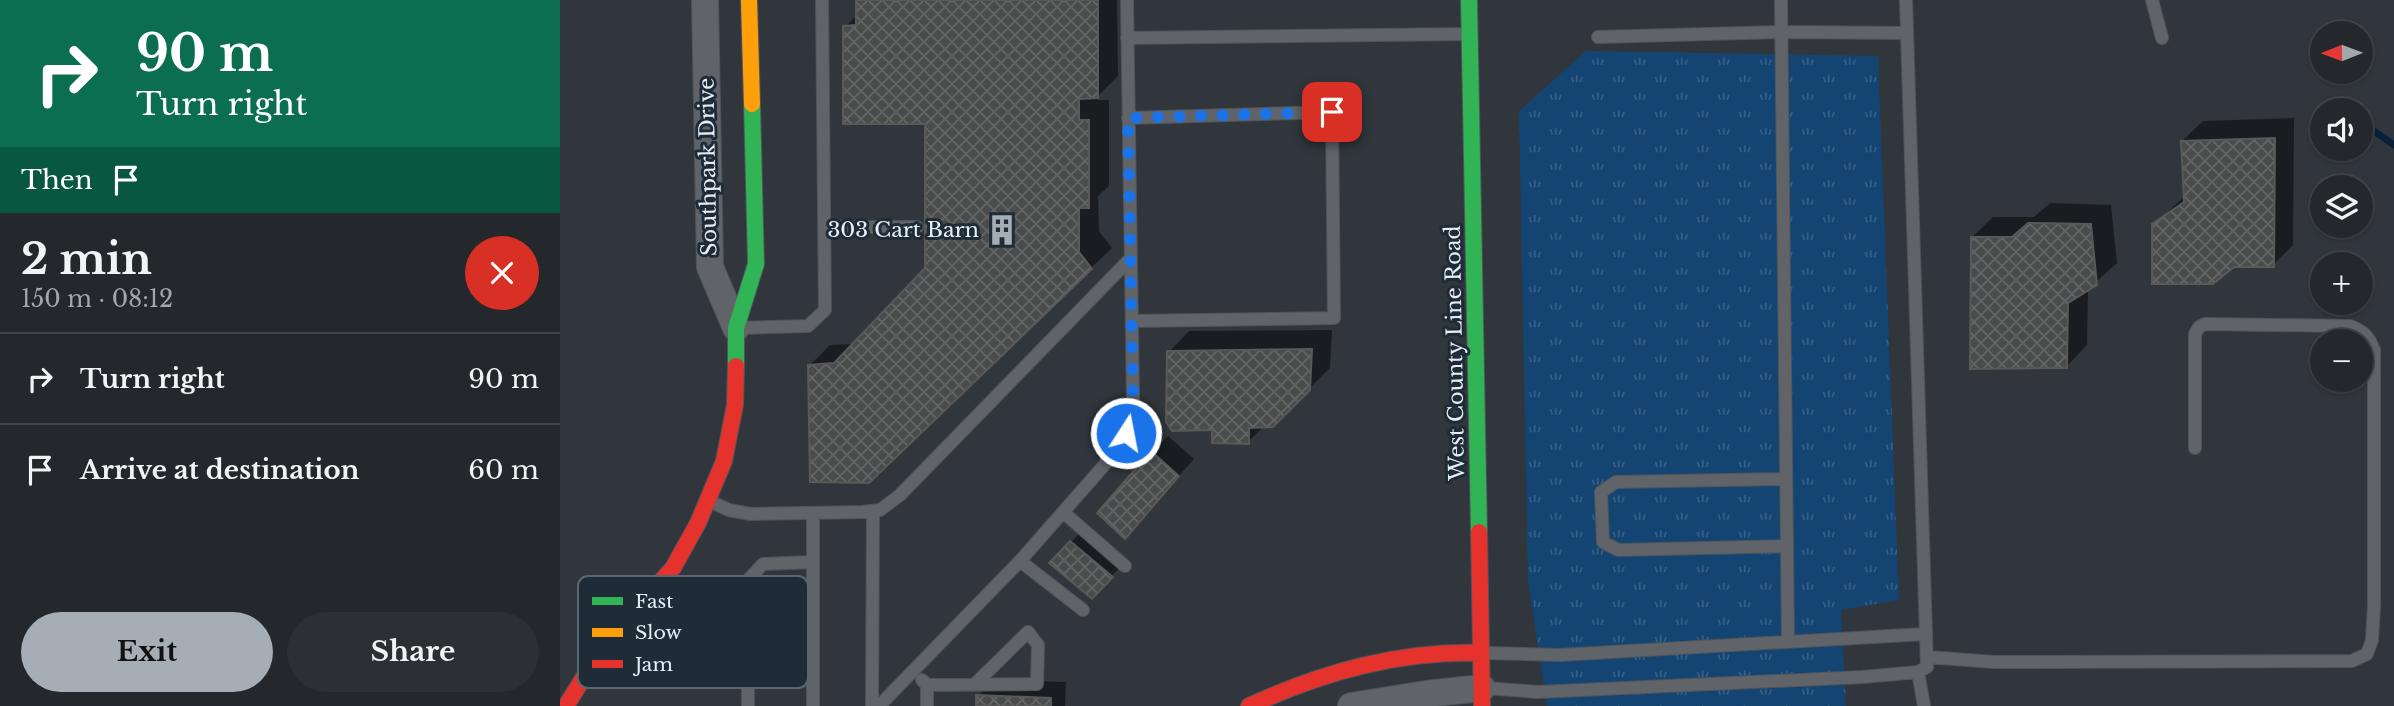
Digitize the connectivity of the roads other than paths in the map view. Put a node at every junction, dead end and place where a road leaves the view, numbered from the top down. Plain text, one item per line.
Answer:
1 (705, 0) edge
2 (749, 0) edge
3 (822, 0) edge
4 (1127, 0) edge
5 (1469, 0) edge
6 (1781, 0) edge
7 (1906, 0) edge
8 (2152, 0) edge
9 (1781, 32) junction
10 (1907, 33) junction
11 (1469, 34) junction
12 (1598, 37) dead end
13 (1127, 38) junction
14 (2162, 38) dead end
15 (1128, 118) junction
16 (824, 227) junction
17 (917, 227) dead end
18 (1130, 259) junction
19 (1132, 321) junction
20 (736, 328) junction
21 (2195, 448) dead end
22 (1786, 479) junction
23 (709, 501) junction
24 (873, 511) junction
25 (1063, 512) junction
26 (813, 513) junction
27 (1787, 546) junction
28 (1020, 561) junction
29 (813, 562) junction
30 (1125, 566) dead end
31 (666, 576) edge
32 (752, 576) edge
33 (1083, 610) dead end
34 (1925, 634) junction
35 (1788, 642) junction
36 (1480, 653) junction
37 (1927, 657) junction
38 (915, 670) junction
39 (1918, 672) junction
40 (927, 685) junction
41 (974, 685) junction
42 (579, 688) edge
43 (748, 688) edge
44 (1482, 697) edge
45 (569, 705) edge
46 (748, 706) edge
47 (813, 706) edge
48 (872, 706) edge
49 (879, 706) edge
50 (926, 706) edge
51 (1249, 706) edge
52 (1351, 706) edge
53 (1924, 706) edge

1 - 20 street, Southpark Drive
2 - 20 street, Southpark Drive
3 - 16 lane
4 - 13 lane
5 - 11 street, West County Line Road
6 - 9 lane
7 - 10 lane
8 - 14 lane
9 - 10 lane
9 - 12 lane
9 - 22 lane
10 - 34 lane
11 - 13 lane
11 - 36 street, West County Line Road
13 - 15 lane
15 - 18 lane
15 - 19 lane
16 - 17 lane
16 - 20 lane
18 - 19 lane
18 - 24 lane
19 - 25 lane
20 - 23 street, Southpark Drive
21 - 37 lane
22 - 27 lane
22 - 27 lane
23 - 26 lane
23 - 31 street, Southpark Drive
24 - 26 lane
24 - 48 lane
25 - 28 lane
25 - 30 lane
26 - 29 lane
27 - 35 lane
28 - 33 lane
28 - 38 lane
29 - 32 lane
29 - 47 lane
34 - 35 lane
34 - 37 lane
35 - 36 lane
36 - 44 street, West County Line Road
36 - 51 street
37 - 39 lane
38 - 40 lane
38 - 49 lane
39 - 44 lane
39 - 53 lane
40 - 41 lane
40 - 50 lane
41 - 41 lane
42 - 45 street, Southpark Drive
43 - 46 lane
44 - 52 street

